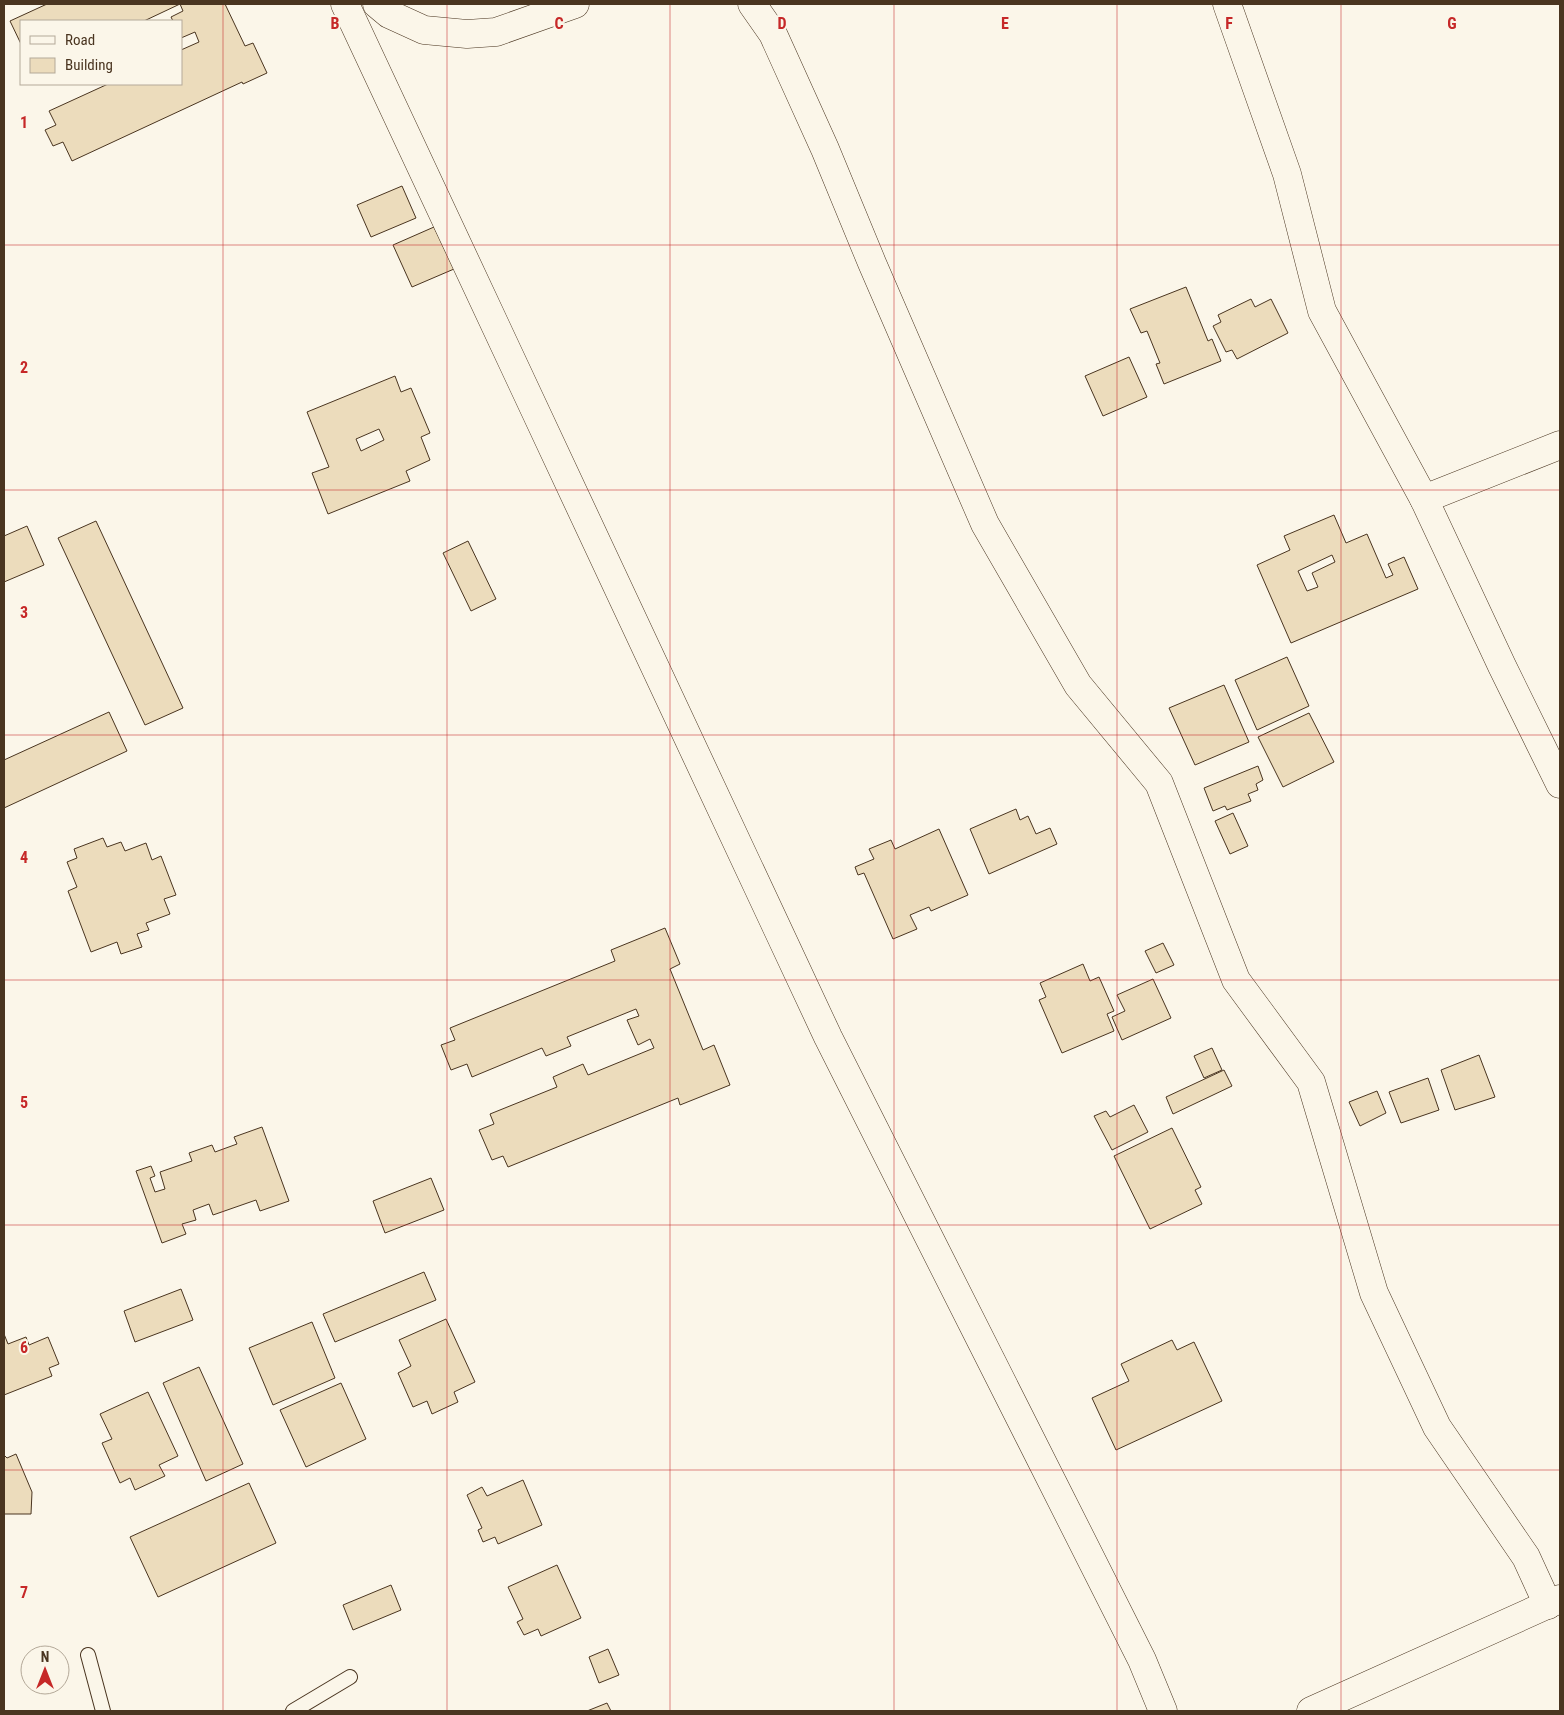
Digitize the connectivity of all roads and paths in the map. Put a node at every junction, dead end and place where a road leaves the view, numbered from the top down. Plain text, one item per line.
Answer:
1 (345, 4) edge
2 (377, 4) edge
3 (575, 4) edge
4 (752, 4) edge
5 (1227, 4) edge
6 (1560, 445) edge
7 (1424, 499) junction
8 (1560, 784) edge
9 (1554, 1602) edge
10 (88, 1655) dead end
11 (350, 1677) dead end
12 (103, 1711) edge
13 (293, 1711) edge
14 (1163, 1711) edge
15 (1311, 1711) edge

1 - 14 street
2 - 3 street
4 - 9 street
5 - 7 street
6 - 7 street
7 - 8 street
9 - 15 street
10 - 12 lane
11 - 13 lane

